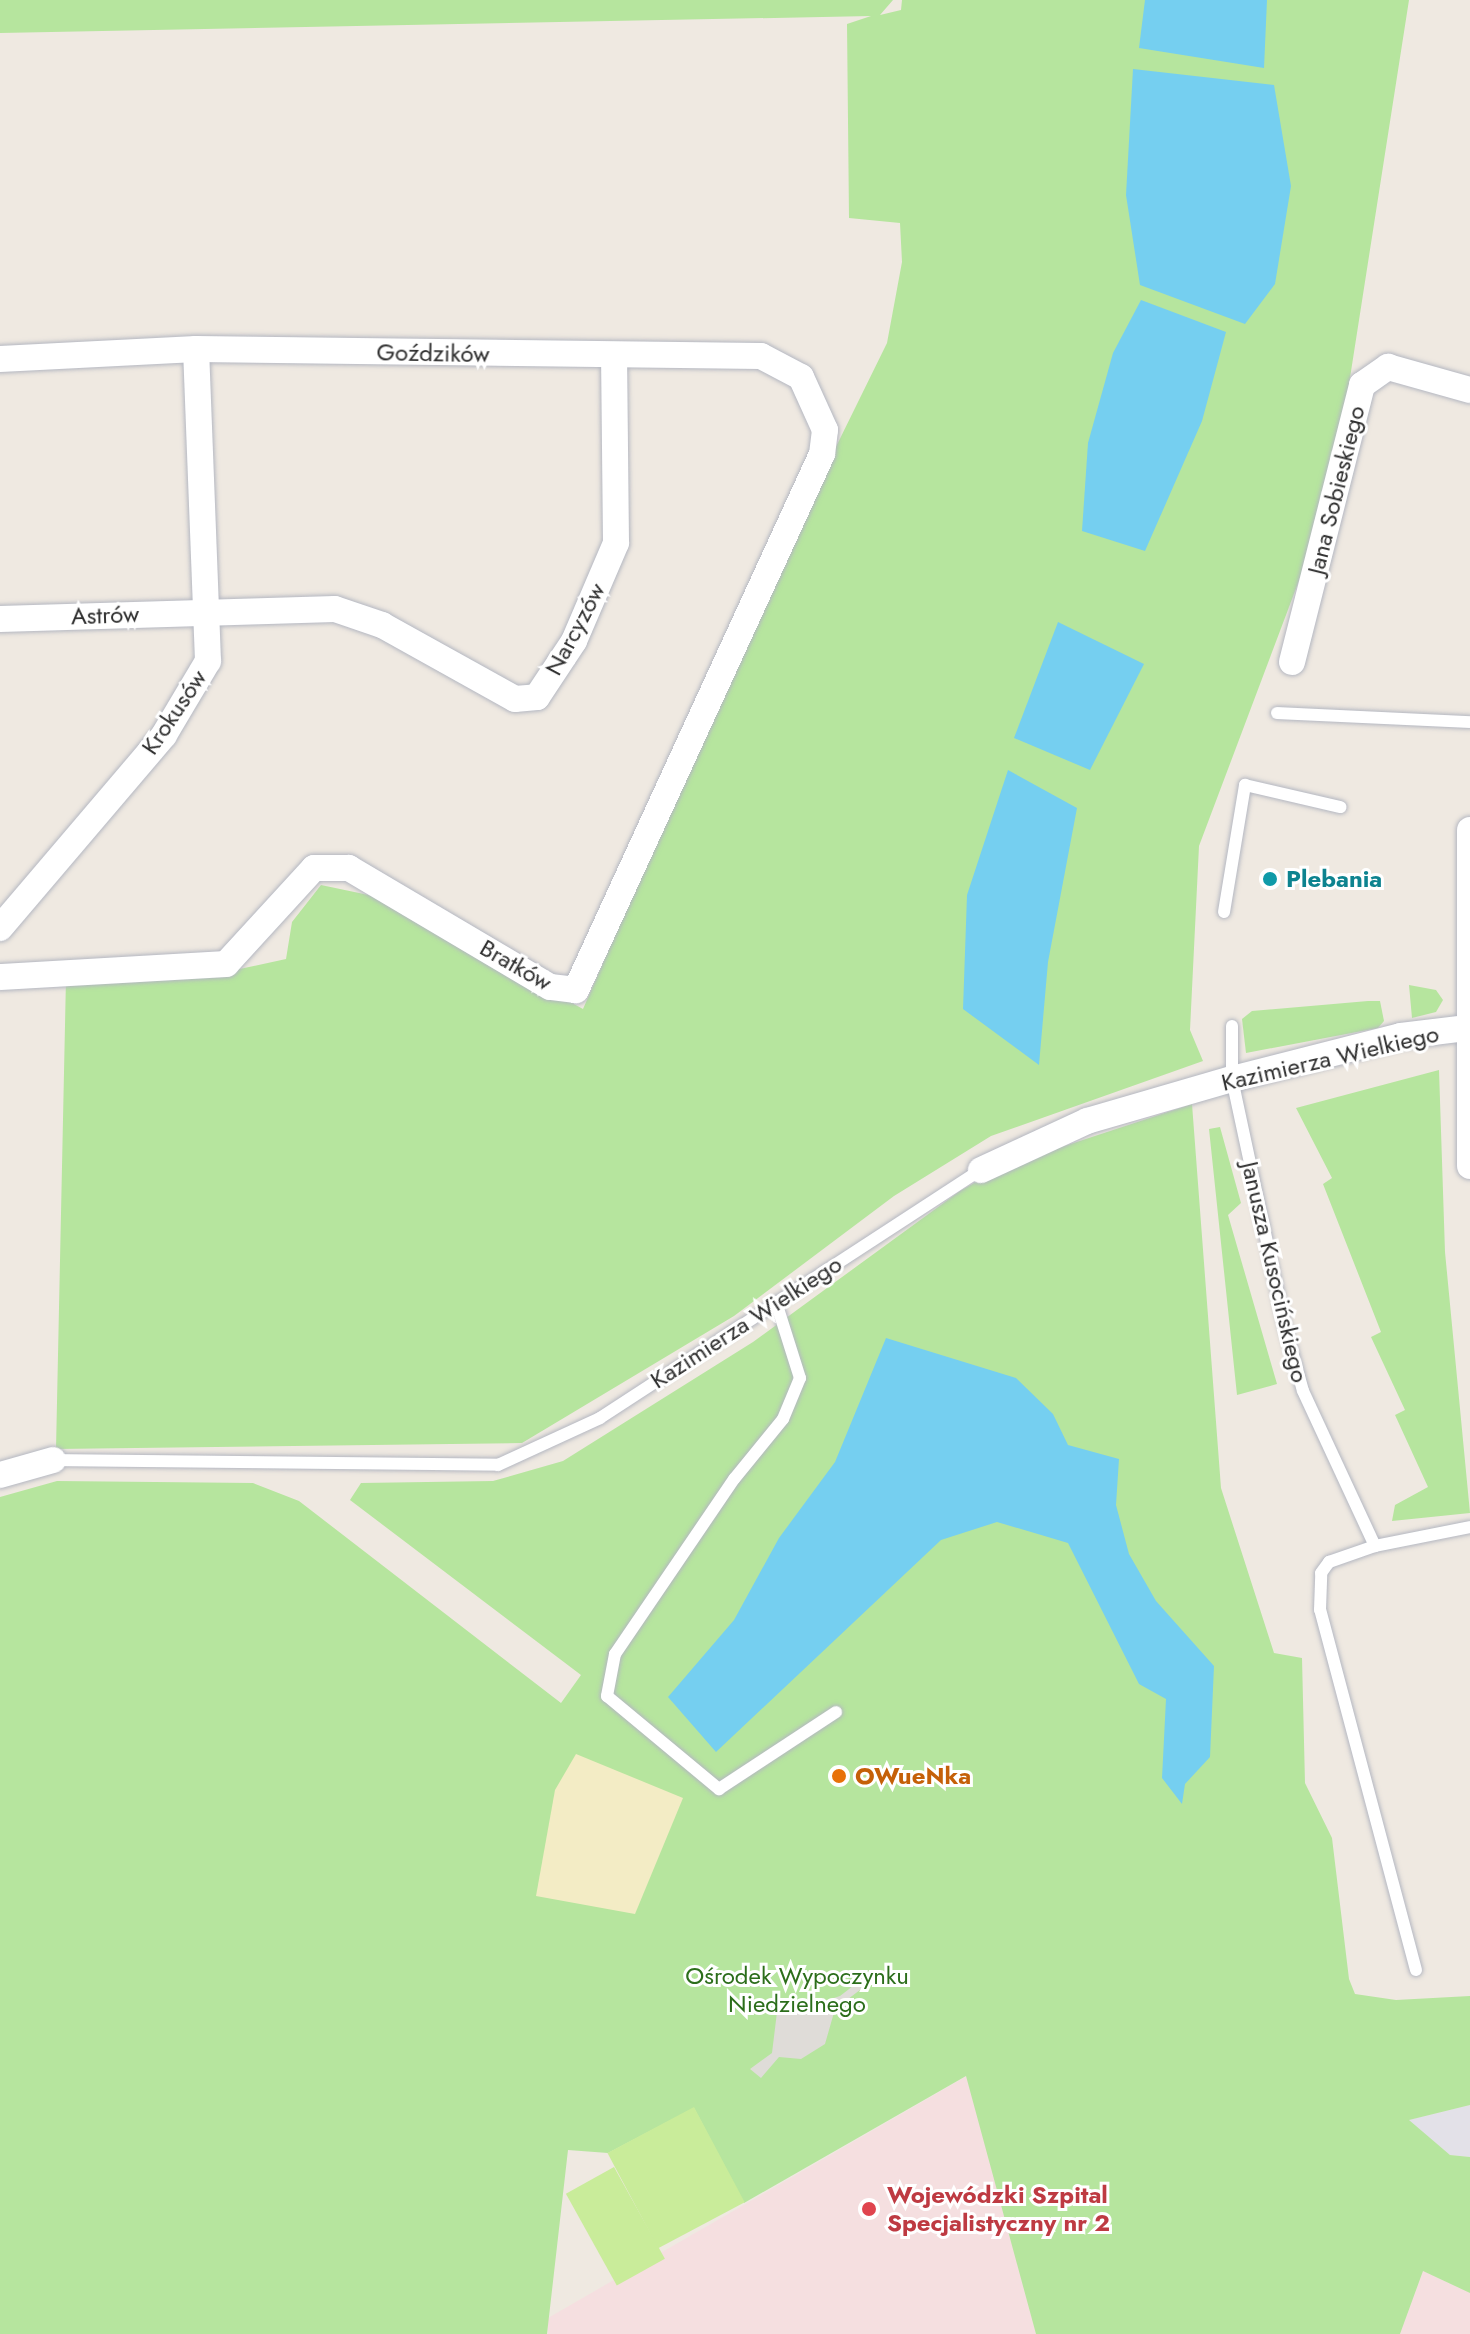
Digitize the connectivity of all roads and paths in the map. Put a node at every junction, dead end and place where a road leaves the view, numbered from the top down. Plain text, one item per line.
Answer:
1 (196, 349) junction
2 (614, 356) junction
3 (0, 359) edge
4 (1470, 390) edge
5 (825, 430) joint
6 (210, 612) junction
7 (0, 619) edge
8 (1292, 662) dead end
9 (1277, 713) dead end
10 (1470, 722) edge
11 (1340, 807) dead end
12 (1470, 830) edge
13 (1224, 912) dead end
14 (0, 928) edge
15 (0, 977) edge
16 (1232, 1026) dead end
17 (1466, 1028) junction
18 (1232, 1079) junction
19 (1470, 1166) edge
20 (981, 1170) joint
21 (776, 1302) junction
22 (53, 1460) joint
23 (0, 1475) edge
24 (1470, 1527) edge
25 (1375, 1546) junction
26 (836, 1712) dead end
27 (1416, 1970) dead end

1 - 2 street, Goździków
1 - 3 street, Goździków
1 - 6 street, Krokusów
2 - 5 street, Goździków
2 - 6 street, Narcyzów
4 - 8 street, Jana Sobieskiego
5 - 15 street, Bratków
6 - 7 street, Astrów
6 - 14 street, Krokusów
9 - 10 lane
11 - 13 lane
12 - 17 street
16 - 18 lane, Janusza Kusocińskiego
17 - 18 street, Kazimierza Wielkiego
17 - 19 street
18 - 20 street, Kazimierza Wielkiego
18 - 25 lane, Janusza Kusocińskiego
20 - 21 lane, Kazimierza Wielkiego
21 - 22 lane, Kazimierza Wielkiego
21 - 26 lane
22 - 23 street, Kazimierza Wielkiego
24 - 25 lane
25 - 27 lane

